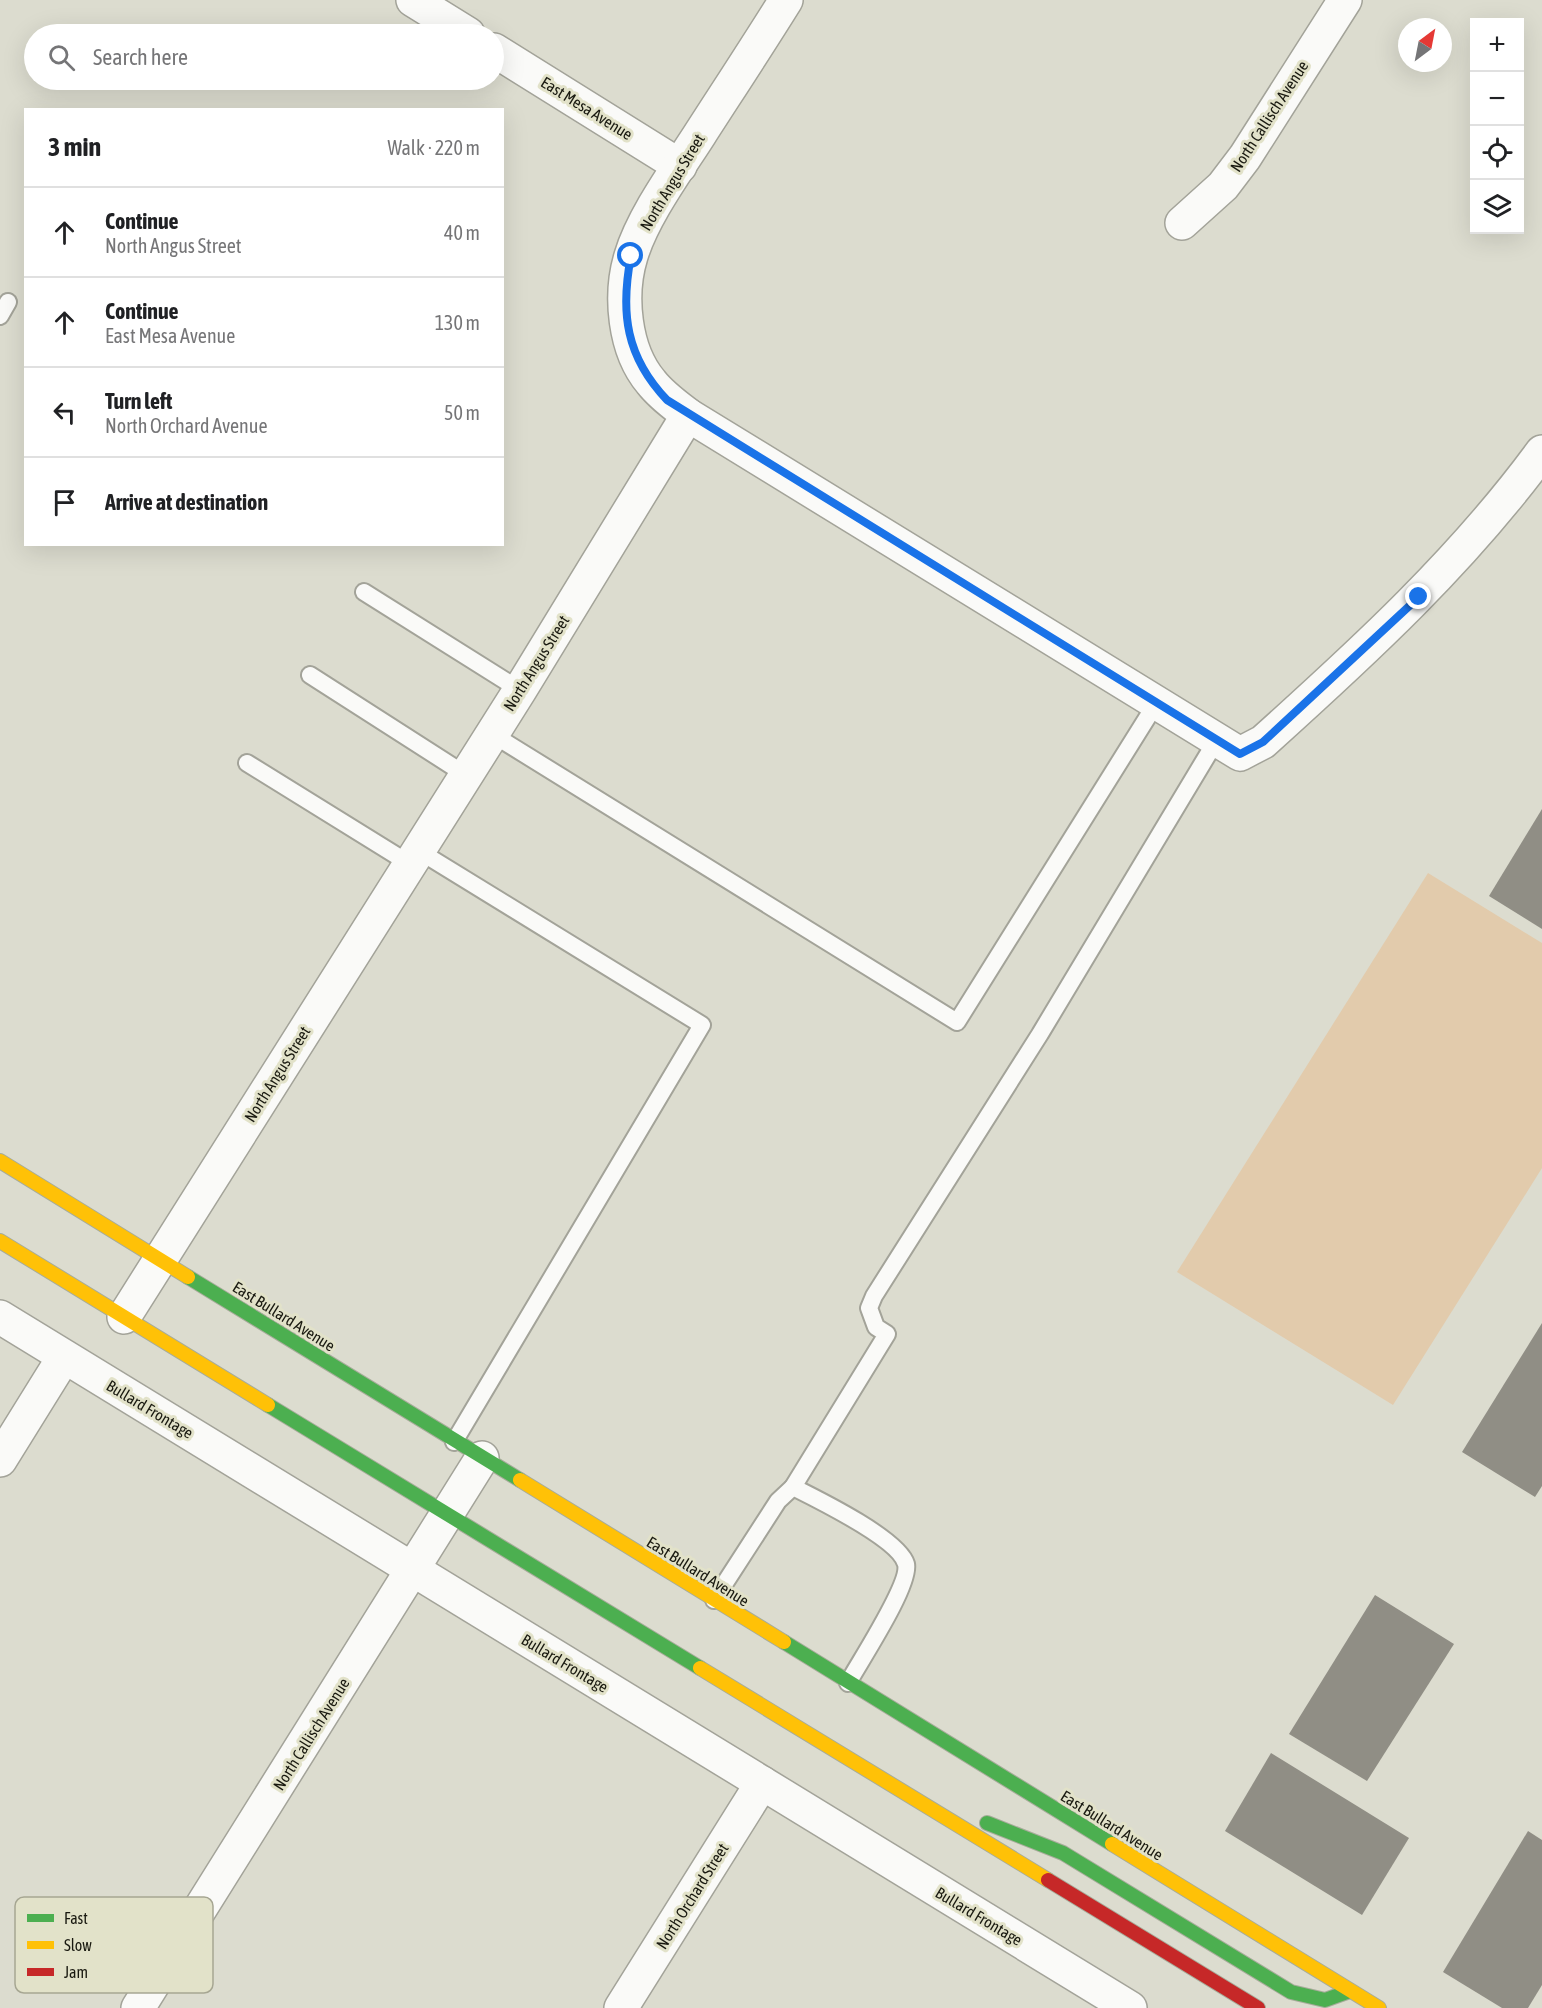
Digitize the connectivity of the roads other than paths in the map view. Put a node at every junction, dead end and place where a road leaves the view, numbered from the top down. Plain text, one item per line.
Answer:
1 (413, 0) edge
2 (786, 0) edge
3 (1345, 0) edge
4 (452, 24) edge
5 (504, 56) edge
6 (680, 166) junction
7 (1182, 223) dead end
8 (688, 415) junction
9 (1542, 452) edge
10 (364, 592) dead end
11 (310, 675) dead end
12 (520, 690) junction
13 (1157, 702) junction
14 (492, 734) junction
15 (1228, 747) junction
16 (248, 763) dead end
17 (466, 775) junction
18 (414, 857) junction
19 (0, 1161) edge
20 (0, 1241) edge
21 (160, 1259) junction
22 (0, 1317) edge
23 (124, 1317) junction
24 (64, 1357) junction
25 (468, 1450) junction
26 (0, 1460) edge
27 (793, 1487) junction
28 (448, 1514) junction
29 (414, 1570) junction
30 (714, 1600) junction
31 (848, 1683) junction
32 (762, 1783) junction
33 (907, 1792) junction
34 (208, 1897) edge
35 (1350, 1990) junction
36 (147, 1993) edge
37 (1117, 2005) edge
38 (138, 2008) edge
39 (621, 2008) edge
40 (1258, 2008) edge
41 (1379, 2008) edge

1 - 4 street
2 - 6 street, North Angus Street
3 - 7 street, North Callisch Avenue
5 - 6 street, East Mesa Avenue
6 - 8 street, North Angus Street
8 - 12 street, North Angus Street
8 - 13 street
9 - 15 street
10 - 12 lane
11 - 17 lane
12 - 14 street, North Angus Street
13 - 14 lane
13 - 15 street
14 - 17 street, North Angus Street
15 - 27 lane
16 - 18 lane
17 - 18 street, North Angus Street
18 - 21 street, North Angus Street
18 - 25 lane
19 - 21 main road, East Bullard Avenue
20 - 23 main road
21 - 23 street, North Angus Street
21 - 25 main road, East Bullard Avenue
22 - 24 street, Bullard Frontage
23 - 28 main road
24 - 26 street
24 - 29 street, Bullard Frontage
25 - 28 street, North Callisch Avenue
25 - 30 main road, East Bullard Avenue
27 - 30 lane
27 - 31 lane
28 - 29 street, North Callisch Avenue
28 - 33 main road
29 - 32 street, Bullard Frontage
29 - 34 street, North Callisch Avenue
30 - 31 main road, East Bullard Avenue
31 - 35 main road, East Bullard Avenue
32 - 37 street, Bullard Frontage
32 - 39 street, North Orchard Street
33 - 35 main road
33 - 40 main road
35 - 41 main road, East Bullard Avenue
36 - 38 street, North Callisch Avenue

